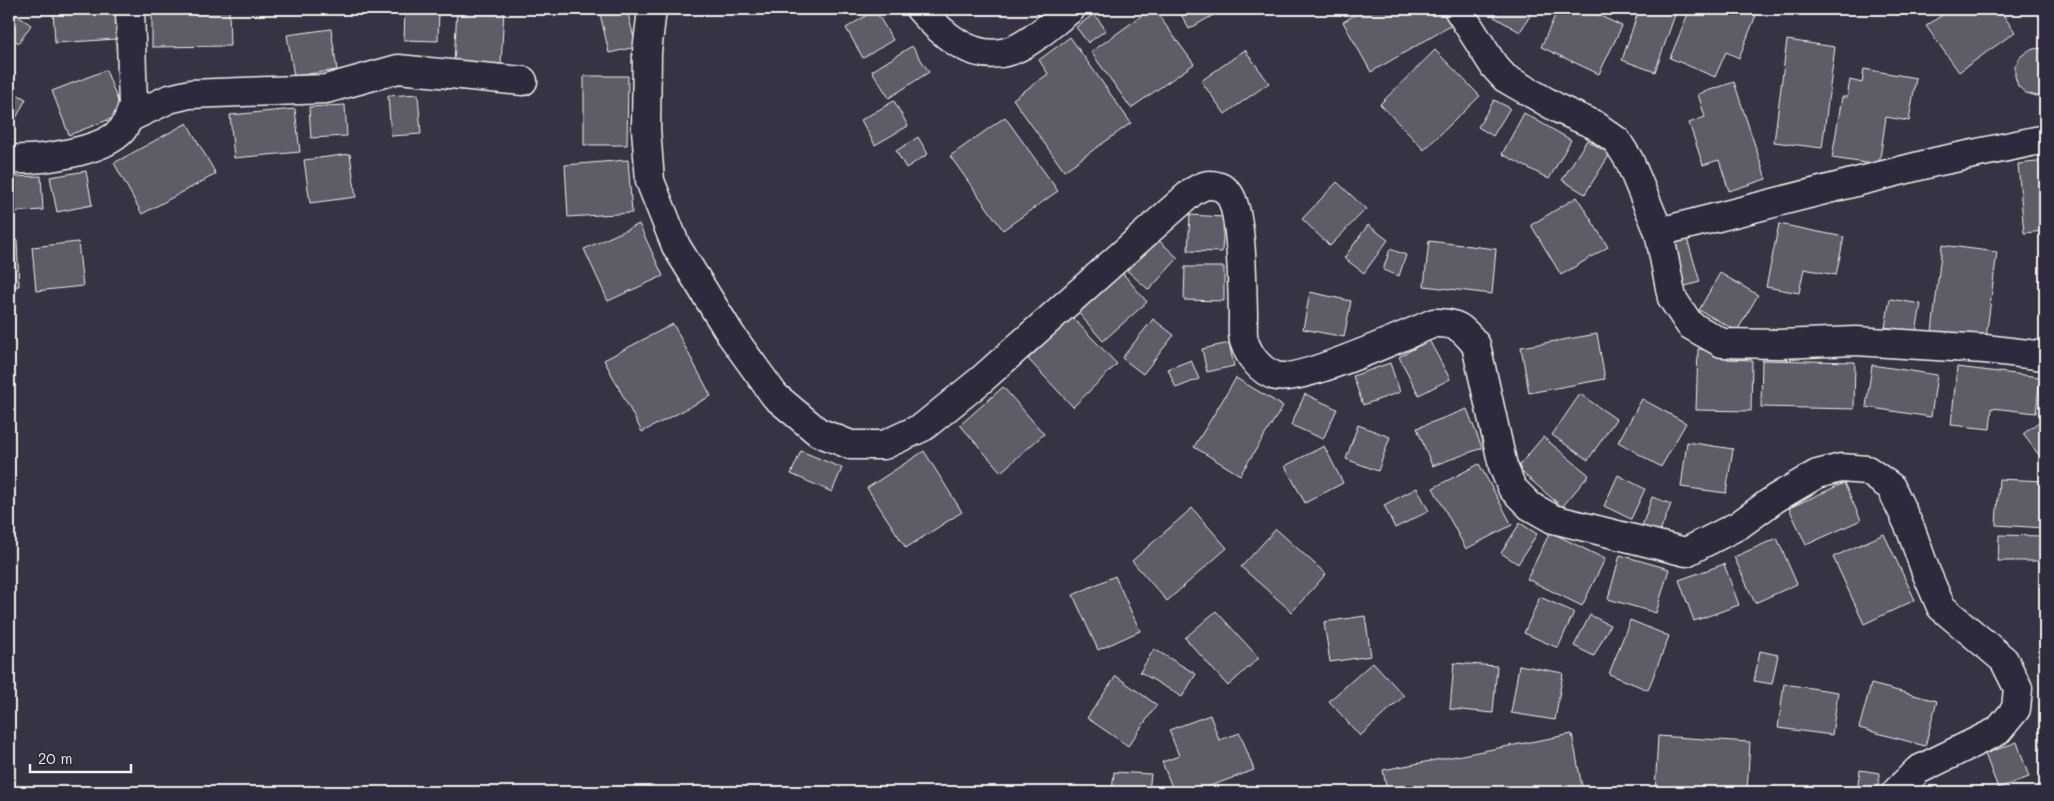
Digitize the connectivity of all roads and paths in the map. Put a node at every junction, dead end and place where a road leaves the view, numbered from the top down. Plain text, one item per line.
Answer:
1 (130, 9) edge
2 (652, 9) edge
3 (1071, 9) edge
4 (1458, 9) edge
5 (924, 11) edge
6 (523, 81) dead end
7 (129, 118) junction
8 (2045, 139) edge
9 (9, 159) edge
10 (1659, 232) junction
11 (2045, 356) edge
12 (1896, 792) edge

1 - 7 street
2 - 12 street
3 - 5 street
4 - 10 street
6 - 7 street
7 - 9 street
8 - 10 street
10 - 11 street

